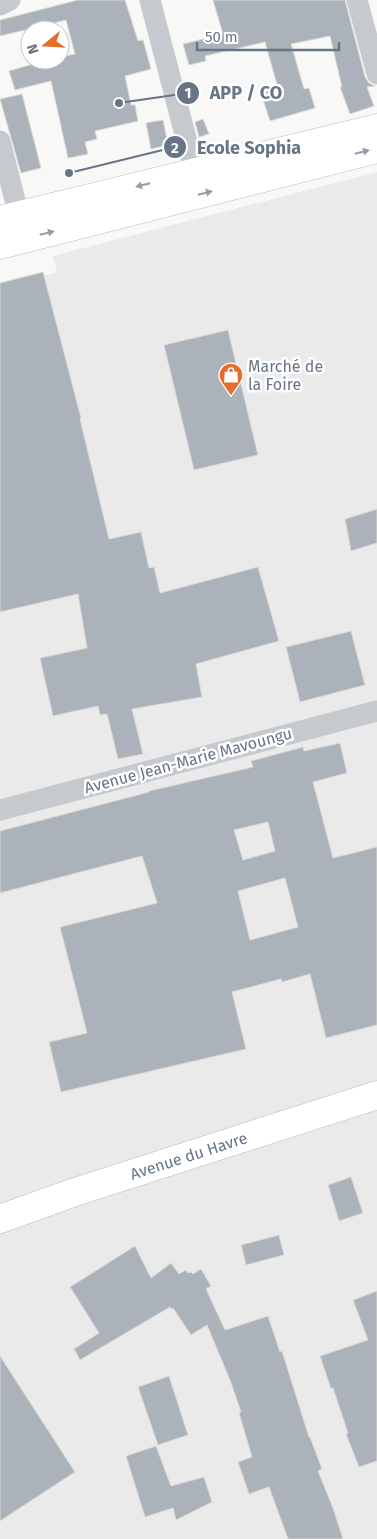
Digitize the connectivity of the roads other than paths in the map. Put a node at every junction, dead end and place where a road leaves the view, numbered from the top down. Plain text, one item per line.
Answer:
1 (10, 0) edge
2 (150, 0) edge
3 (357, 0) edge
4 (0, 5) edge
5 (377, 74) edge
6 (377, 128) edge
7 (0, 140) edge
8 (377, 149) edge
9 (195, 173) junction
10 (10, 218) edge
11 (0, 245) edge
12 (377, 711) edge
13 (0, 810) edge
14 (377, 1095) edge
15 (0, 1219) edge

1 - 4 street
2 - 9 street
3 - 5 street
6 - 9 main road
7 - 10 street
11 -> 8 main road
9 -> 10 main road
12 - 13 street, Avenue Jean-Marie Mavoungu
14 - 15 main road, Avenue du Havre

